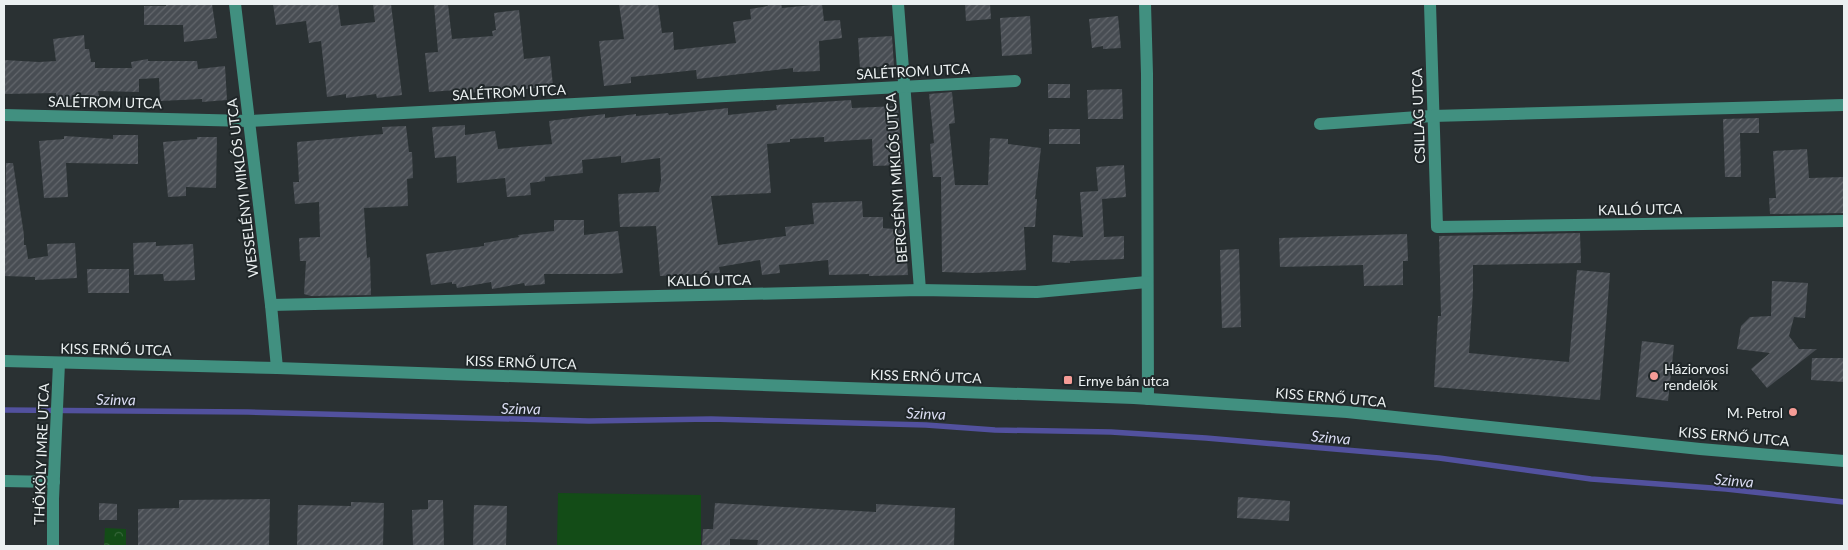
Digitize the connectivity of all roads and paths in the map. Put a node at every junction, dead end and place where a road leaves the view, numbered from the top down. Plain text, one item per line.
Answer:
1 (235, 4) edge
2 (898, 4) edge
3 (1145, 4) edge
4 (1430, 4) edge
5 (1015, 81) dead end
6 (904, 87) junction
7 (1844, 105) edge
8 (4, 115) edge
9 (1432, 116) junction
10 (249, 121) junction
11 (1320, 124) dead end
12 (1844, 221) edge
13 (1437, 226) joint
14 (1147, 282) junction
15 (920, 290) junction
16 (271, 305) junction
17 (4, 361) edge
18 (60, 363) junction
19 (277, 368) junction
20 (1148, 399) junction
21 (1844, 461) edge
22 (4, 481) edge
23 (54, 482) junction
24 (53, 546) edge

1 - 10 street, WESSELÉNYI MIKLÓS UTCA
2 - 6 street, BERCSÉNYI MIKLÓS UTCA
3 - 14 street
4 - 9 street, CSILLAG UTCA
5 - 6 street, SALÉTROM UTCA
6 - 10 street, SALÉTROM UTCA
6 - 15 street, BERCSÉNYI MIKLÓS UTCA
7 - 9 street
8 - 10 street, SALÉTROM UTCA
9 - 11 street
9 - 13 street, CSILLAG UTCA
10 - 16 street, WESSELÉNYI MIKLÓS UTCA
12 - 13 street, KALLÓ UTCA
14 - 15 street, KALLÓ UTCA
14 - 20 street
15 - 16 street, KALLÓ UTCA
16 - 19 street, WESSELÉNYI MIKLÓS UTCA
17 - 18 street, KISS ERNŐ UTCA
18 - 19 street, KISS ERNŐ UTCA
18 - 23 street, THÖKÖLY IMRE UTCA
19 - 20 street, KISS ERNŐ UTCA
20 - 21 street, KISS ERNŐ UTCA
22 - 23 street
23 - 24 street, THÖKÖLY IMRE UTCA

